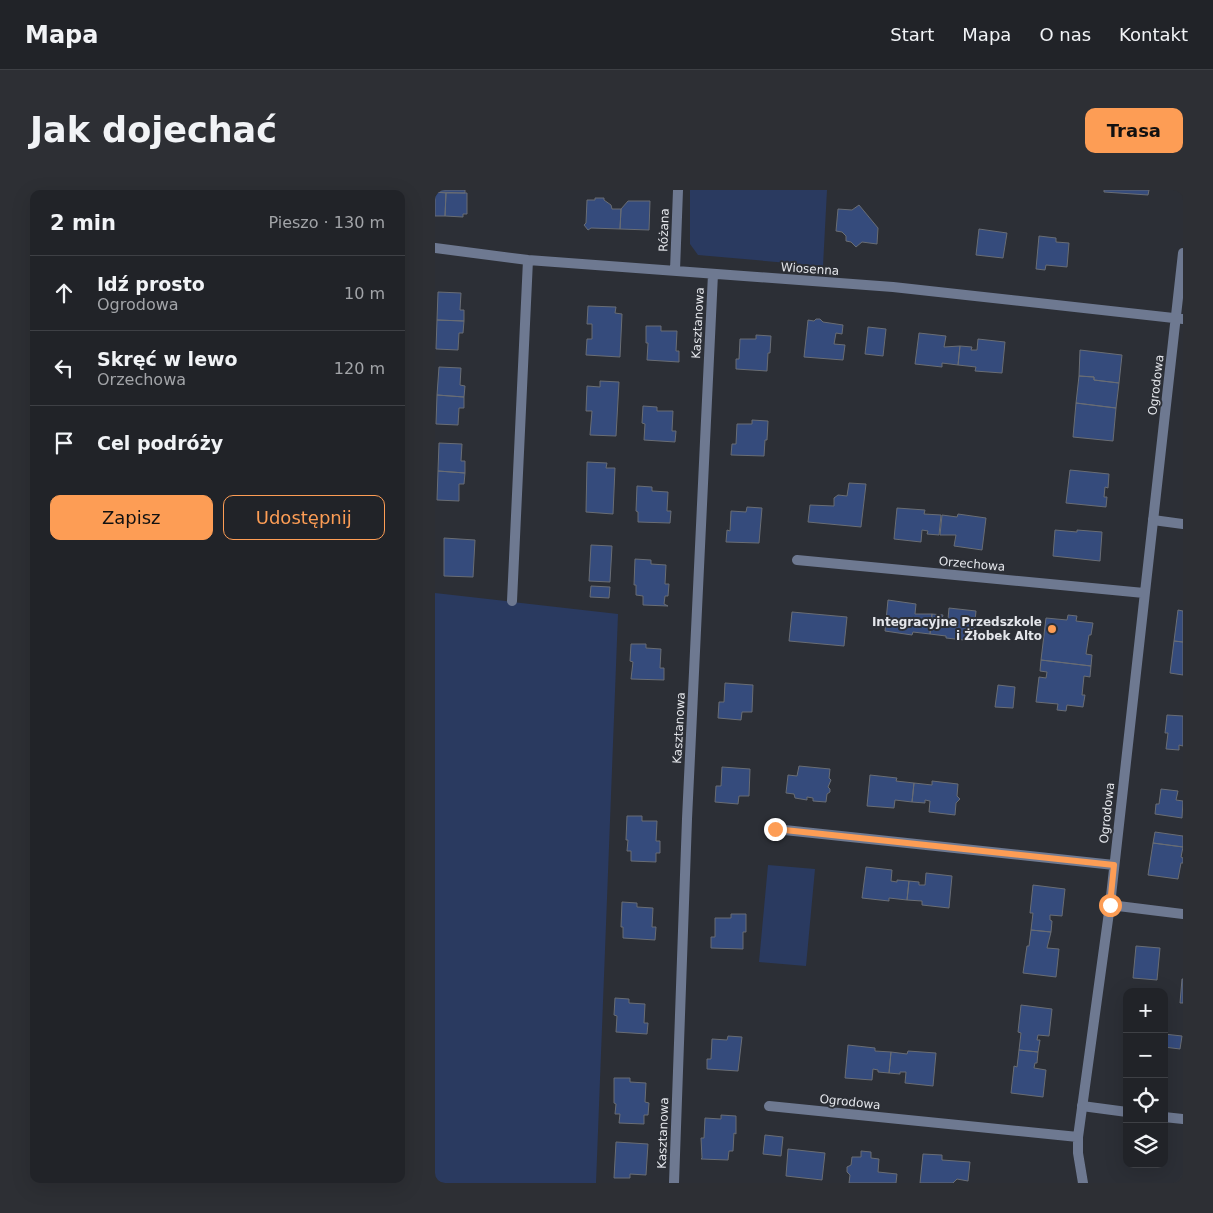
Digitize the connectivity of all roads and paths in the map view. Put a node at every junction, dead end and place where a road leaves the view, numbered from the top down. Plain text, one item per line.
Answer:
1 (678, 190) edge
2 (435, 248) edge
3 (1183, 253) edge
4 (529, 260) junction
5 (675, 270) junction
6 (713, 274) junction
7 (1180, 318) edge
8 (1153, 520) junction
9 (1183, 524) edge
10 (797, 560) dead end
11 (1144, 593) junction
12 (512, 601) dead end
13 (775, 829) dead end
14 (1114, 865) junction
15 (1110, 905) junction
16 (1183, 914) edge
17 (769, 1106) dead end
18 (1083, 1106) junction
19 (1123, 1111) edge
20 (1168, 1117) edge
21 (1183, 1119) edge
22 (1078, 1137) junction
23 (674, 1183) edge
24 (1083, 1183) edge

1 - 5 street, Różana
2 - 4 street, Wiosenna
3 - 7 street, Ogrodowa
4 - 5 street, Wiosenna
4 - 12 street
5 - 6 street, Wiosenna
6 - 7 street, Wiosenna
6 - 23 street, Kasztanowa
7 - 8 street, Ogrodowa
8 - 9 street
8 - 11 street, Ogrodowa
10 - 11 street, Orzechowa
11 - 14 street, Ogrodowa
13 - 14 street
14 - 15 street, Ogrodowa
15 - 16 street
15 - 18 street, Ogrodowa
17 - 22 street, Ogrodowa
18 - 19 street
18 - 22 street, Ogrodowa
20 - 21 street
22 - 24 street, Ogrodowa

